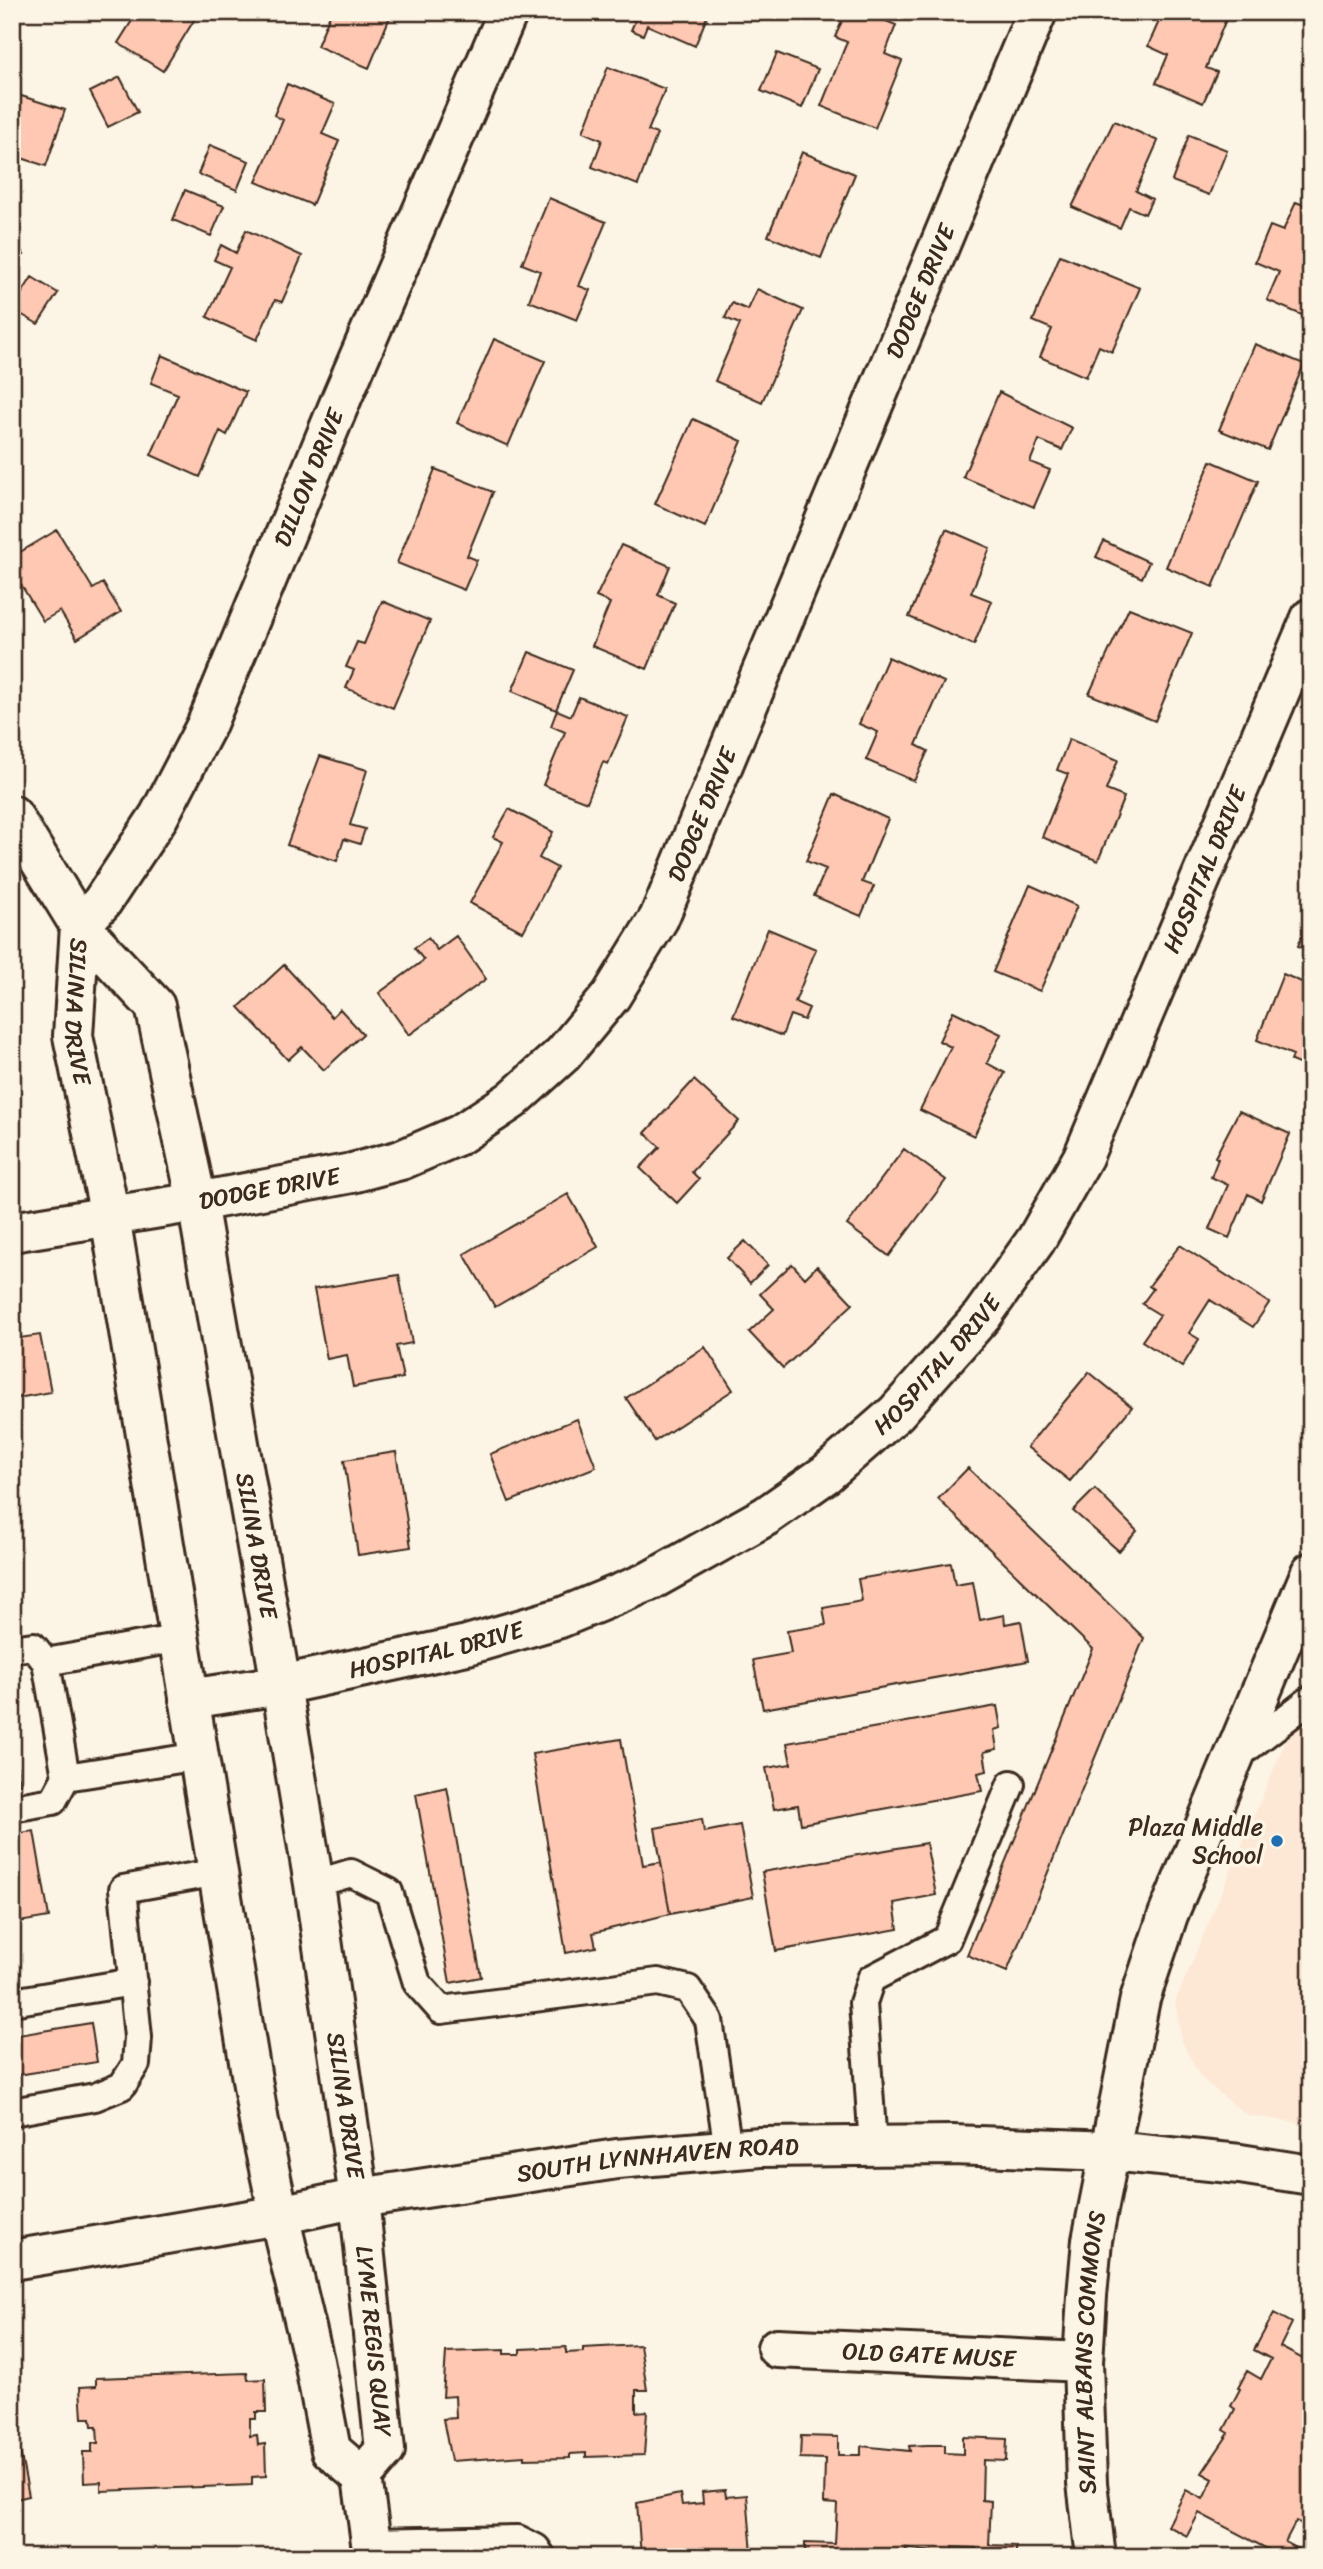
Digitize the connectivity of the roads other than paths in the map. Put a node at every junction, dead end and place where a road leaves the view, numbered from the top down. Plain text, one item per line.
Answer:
1 (508, 12) edge
2 (1037, 12) edge
3 (1311, 618) edge
4 (12, 815) edge
5 (80, 926) junction
6 (197, 1202) junction
7 (110, 1216) junction
8 (12, 1231) edge
9 (1311, 1572) edge
10 (180, 1638) junction
11 (12, 1649) edge
12 (46, 1662) junction
13 (281, 1685) junction
14 (189, 1699) junction
15 (1311, 1699) edge
16 (199, 1756) junction
17 (1233, 1759) junction
18 (66, 1777) junction
19 (1011, 1784) dead end
20 (12, 1808) edge
21 (218, 1872) junction
22 (314, 1884) junction
23 (133, 1982) junction
24 (12, 2002) edge
25 (12, 2112) edge
26 (873, 2146) junction
27 (728, 2150) junction
28 (1111, 2151) junction
29 (1311, 2175) edge
30 (359, 2198) junction
31 (279, 2215) junction
32 (12, 2260) edge
33 (777, 2348) dead end
34 (1083, 2362) junction
35 (362, 2477) junction
36 (372, 2549) edge
37 (1103, 2551) edge
38 (542, 2557) edge

1 - 5 street, DILLON DRIVE
2 - 6 street, DODGE DRIVE
3 - 13 street, HOSPITAL DRIVE
4 - 5 street, SILINA DRIVE
5 - 6 street, SILINA DRIVE
5 - 7 street, SILINA DRIVE
6 - 7 street, DODGE DRIVE
6 - 13 street, SILINA DRIVE
7 - 8 street, DODGE DRIVE
7 - 10 street, SILINA DRIVE
9 - 17 street, SAINT ALBANS COMMONS
10 - 12 lane
10 - 14 street, SILINA DRIVE
11 - 12 lane
12 - 18 lane
13 - 14 street, HOSPITAL DRIVE
13 - 22 street, SILINA DRIVE
14 - 16 street, SILINA DRIVE
15 - 17 lane
16 - 18 lane
16 - 21 street, SILINA DRIVE
17 - 28 street, SAINT ALBANS COMMONS
18 - 20 lane
19 - 26 lane
21 - 23 lane
21 - 31 street, SILINA DRIVE
22 - 27 lane
22 - 30 street, SILINA DRIVE
23 - 24 lane
23 - 25 lane
26 - 27 street, SOUTH LYNNHAVEN ROAD
26 - 28 street, SOUTH LYNNHAVEN ROAD
27 - 30 street, SOUTH LYNNHAVEN ROAD
28 - 29 street, SOUTH LYNNHAVEN ROAD
28 - 34 street, SAINT ALBANS COMMONS
30 - 31 street, SOUTH LYNNHAVEN ROAD
30 - 35 street, LYME REGIS QUAY
31 - 32 street, SOUTH LYNNHAVEN ROAD
31 - 35 street, LYME REGIS QUAY
33 - 34 street, OLD GATE MUSE
34 - 37 street, SAINT ALBANS COMMONS
35 - 36 street
36 - 38 lane

